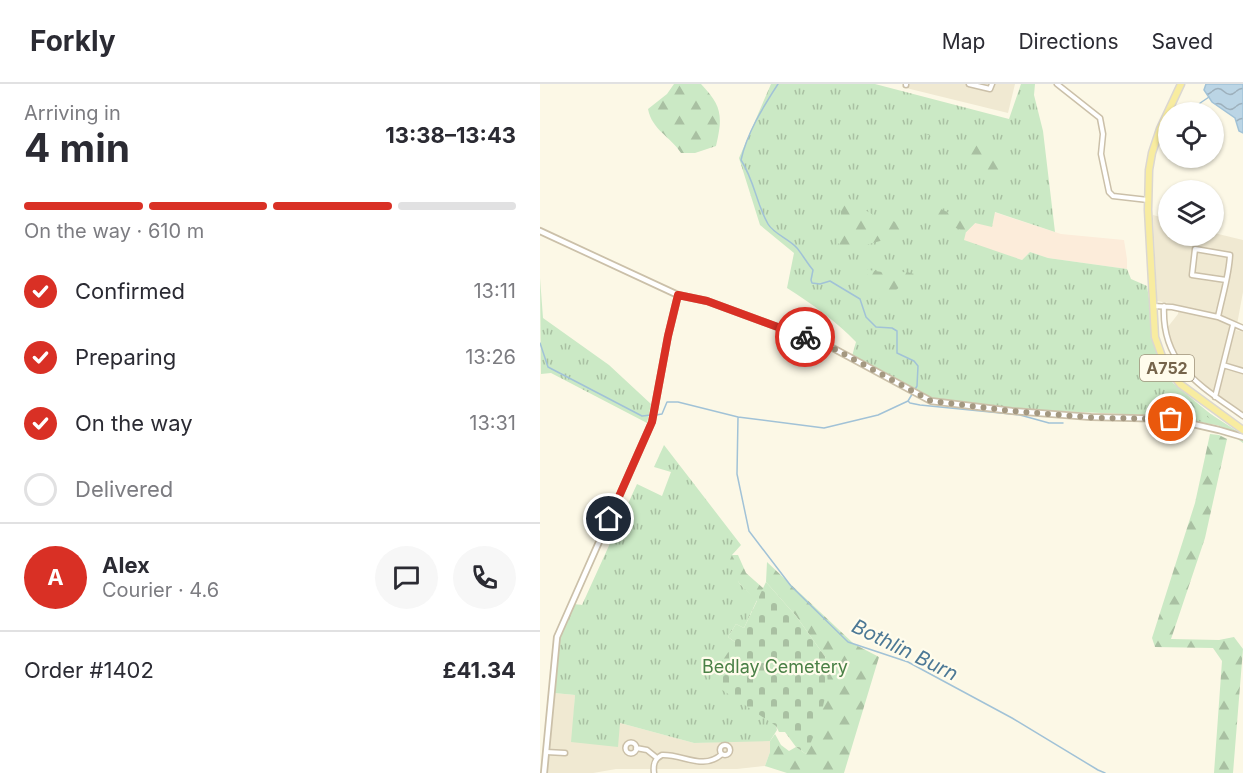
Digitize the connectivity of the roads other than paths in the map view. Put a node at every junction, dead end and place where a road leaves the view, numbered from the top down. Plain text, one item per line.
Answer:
1 (969, 84) edge
2 (992, 84) edge
3 (1057, 84) edge
4 (1181, 84) edge
5 (1148, 200) junction
6 (540, 231) edge
7 (1226, 280) junction
8 (678, 295) junction
9 (1153, 306) junction
10 (1164, 306) junction
11 (1218, 317) junction
12 (1233, 325) junction
13 (1243, 328) edge
14 (1223, 365) junction
15 (1243, 371) edge
16 (1215, 397) junction
17 (1243, 416) edge
18 (1243, 430) edge
19 (1243, 437) edge
20 (636, 748) dead end
21 (546, 752) junction
22 (565, 753) dead end
23 (722, 754) dead end
24 (657, 758) junction
25 (544, 773) edge
26 (654, 773) edge

1 - 2 street
3 - 5 street
4 - 5 main road, A752
5 - 9 main road, A752
6 - 8 street
7 - 7 street
7 - 11 street
8 - 19 street
8 - 21 street
9 - 10 street
9 - 18 main road, A752
10 - 11 street
10 - 16 street
11 - 12 street
12 - 13 street
12 - 14 street
14 - 15 street
14 - 16 street
16 - 17 street
20 - 24 street
21 - 22 street
21 - 25 street
23 - 24 street
24 - 26 street

